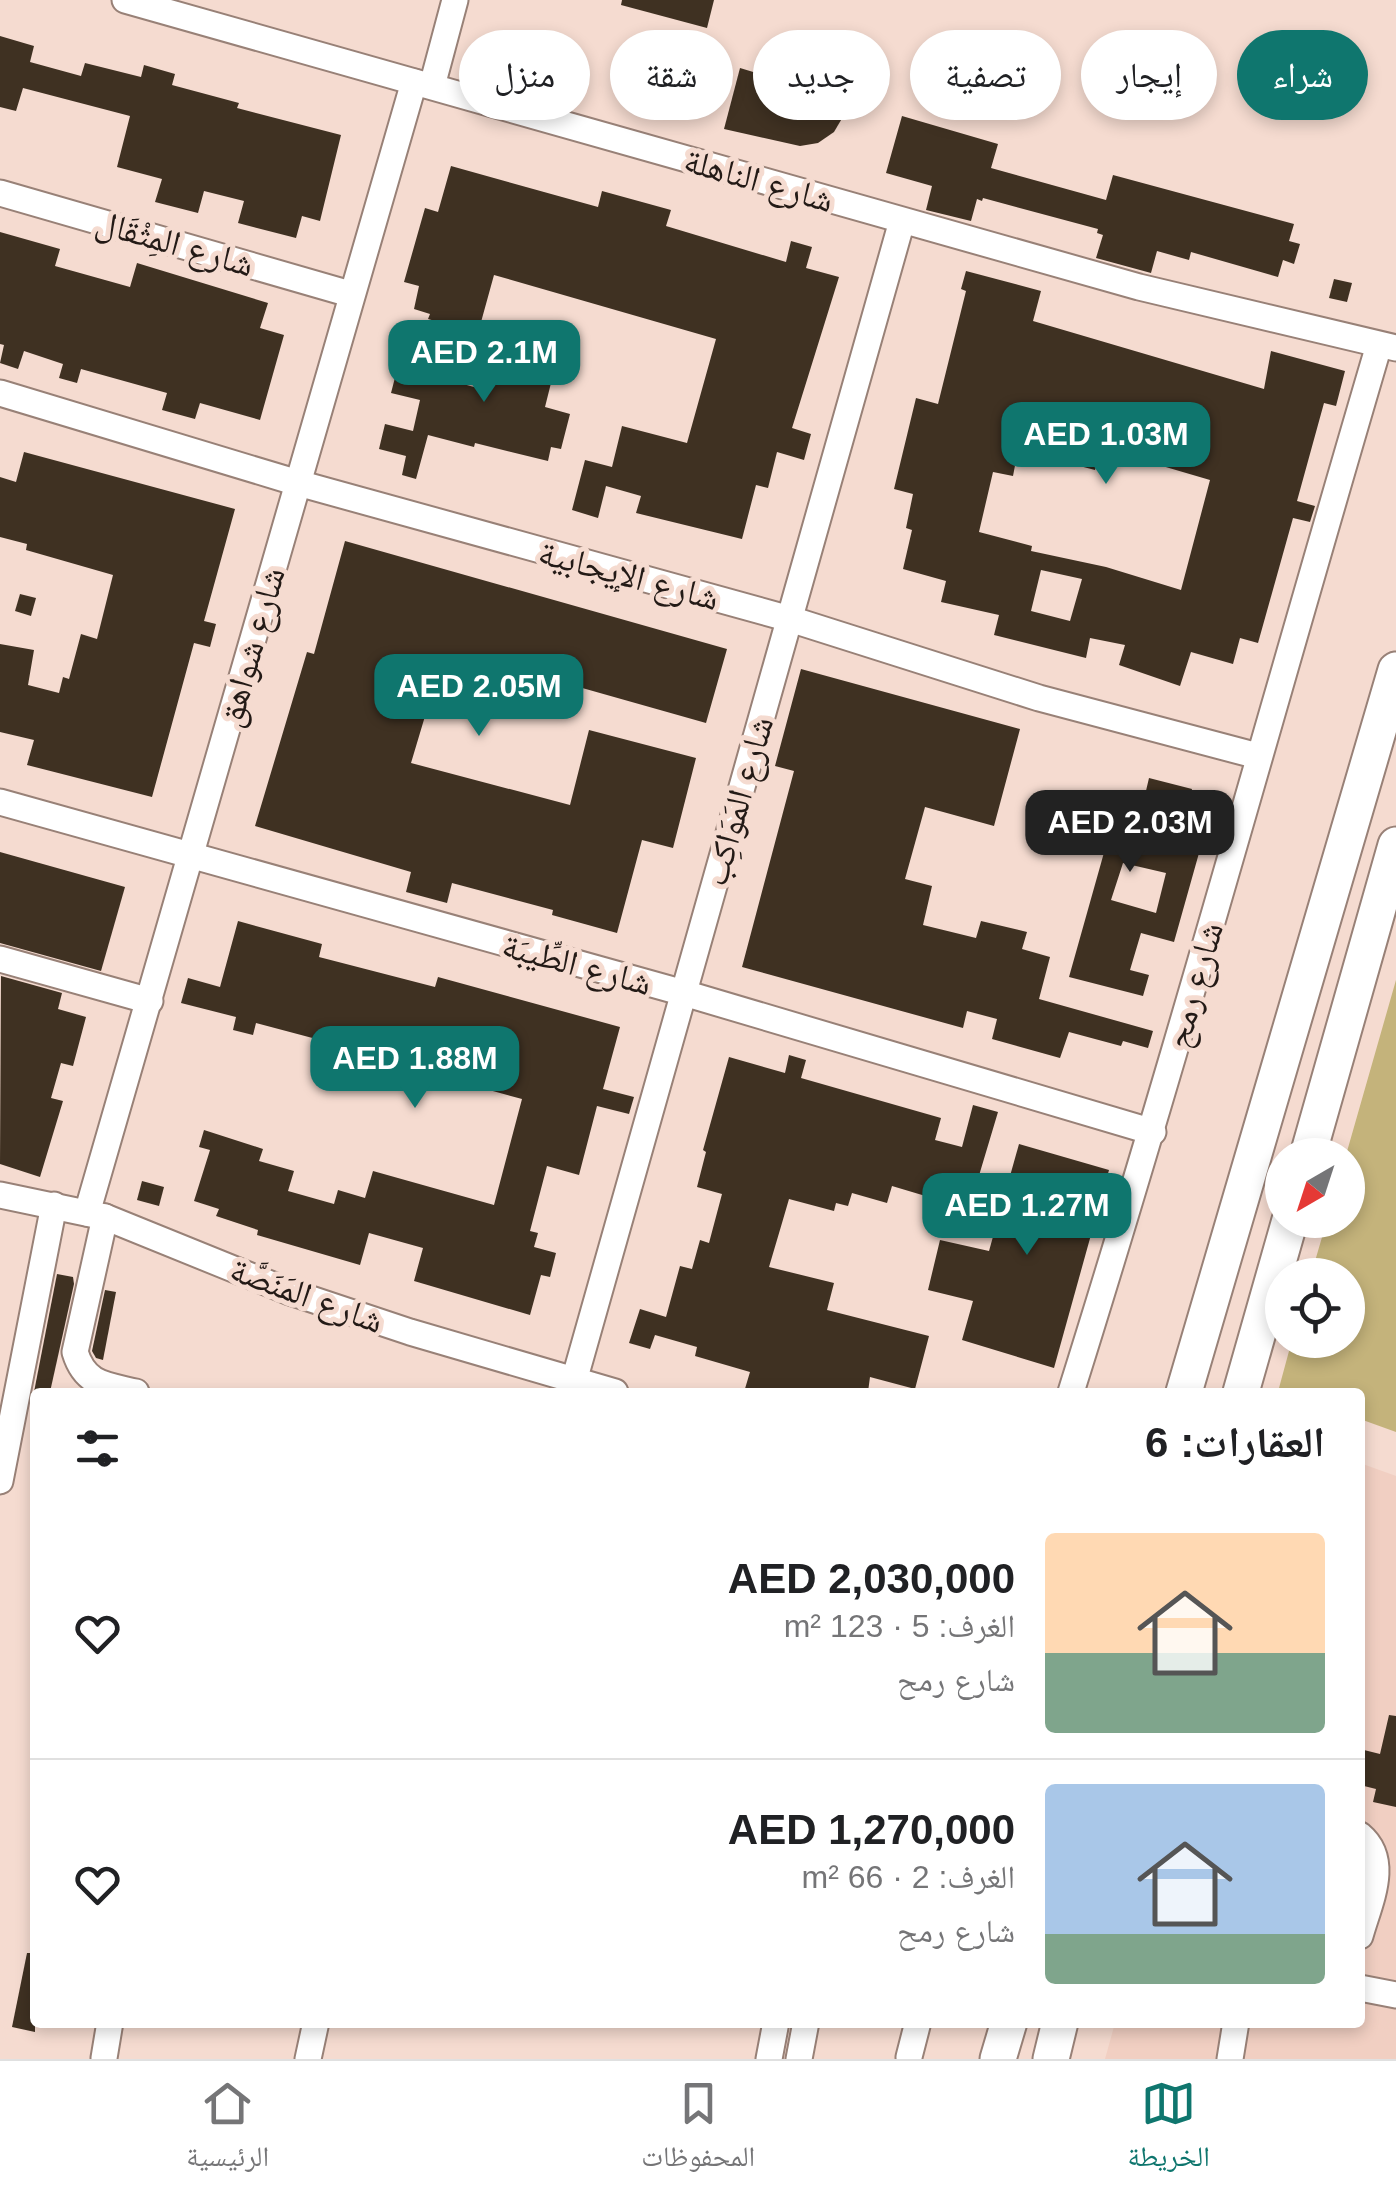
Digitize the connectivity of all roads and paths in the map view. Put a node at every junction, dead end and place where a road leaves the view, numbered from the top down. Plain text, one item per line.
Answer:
1 (126, 0) edge
2 (455, 0) edge
3 (423, 84) junction
4 (0, 193) edge
5 (902, 221) junction
6 (350, 294) junction
7 (1387, 346) edge
8 (0, 393) edge
9 (298, 483) junction
10 (790, 619) junction
11 (1396, 670) edge
12 (1258, 756) junction
13 (0, 802) edge
14 (1396, 845) edge
15 (192, 858) junction
16 (0, 959) edge
17 (684, 993) junction
18 (150, 1001) junction
19 (1153, 1132) junction
20 (1313, 1138) edge
21 (0, 1195) edge
22 (54, 1204) junction
23 (96, 1215) junction
24 (1285, 1238) edge
25 (1209, 1308) junction
26 (574, 1381) junction
27 (118, 1388) edge
28 (600, 1388) edge
29 (1072, 1388) edge
30 (1185, 1388) edge
31 (1219, 1388) edge
32 (1242, 1388) edge
33 (0, 1481) edge
34 (1365, 1840) edge
35 (1365, 1915) edge
36 (1365, 1989) edge
37 (1396, 1995) edge
38 (109, 2028) edge
39 (315, 2028) edge
40 (775, 2028) edge
41 (805, 2028) edge
42 (916, 2028) edge
43 (1007, 2028) edge
44 (1235, 2028) edge
45 (909, 2057) edge
46 (104, 2058) edge
47 (308, 2059) edge
48 (769, 2059) edge
49 (798, 2059) edge
50 (998, 2059) edge
51 (1230, 2059) edge

1 - 3 street, شارع الناهلة
2 - 3 street, شارع شواهق
3 - 5 street, شارع الناهلة
3 - 6 street, شارع شواهق
4 - 6 street, شارع المِثْقَال
5 - 7 street, شارع الناهلة
5 - 10 street, شارع المَوَاكِب
6 - 9 street, شارع شواهق
7 - 12 street, شارع رمح
8 - 9 street, شارع الإيجابية
9 - 10 street, شارع الإيجابية
9 - 15 street, شارع شواهق
10 - 12 street, شارع الإيجابية
10 - 17 street, شارع المَوَاكِب
11 - 25 main road
12 - 19 street, شارع رمح
13 - 15 street, شارع الطِّيبَة
14 - 20 main road
15 - 17 street, شارع الطِّيبَة
15 - 18 street, شارع شواهق
16 - 18 street
17 - 19 street, شارع الطِّيبَة
17 - 26 street, شارع المَوَاكِب
18 - 23 street, شارع شواهق
19 - 29 street, شارع رمح
21 - 22 street, شارع المَنَصَّة
22 - 23 street, شارع المَنَصَّة
22 - 33 street
23 - 26 street, شارع المَنَصَّة
23 - 27 street, شارع شواهق
24 - 32 main road
25 - 30 main road
25 - 31 main road
26 - 28 street, شارع المَنَصَّة
34 - 35 street
36 - 37 street
38 - 46 street
39 - 47 street
40 - 48 street
41 - 49 street
42 - 45 street
43 - 50 main road
44 - 51 street

